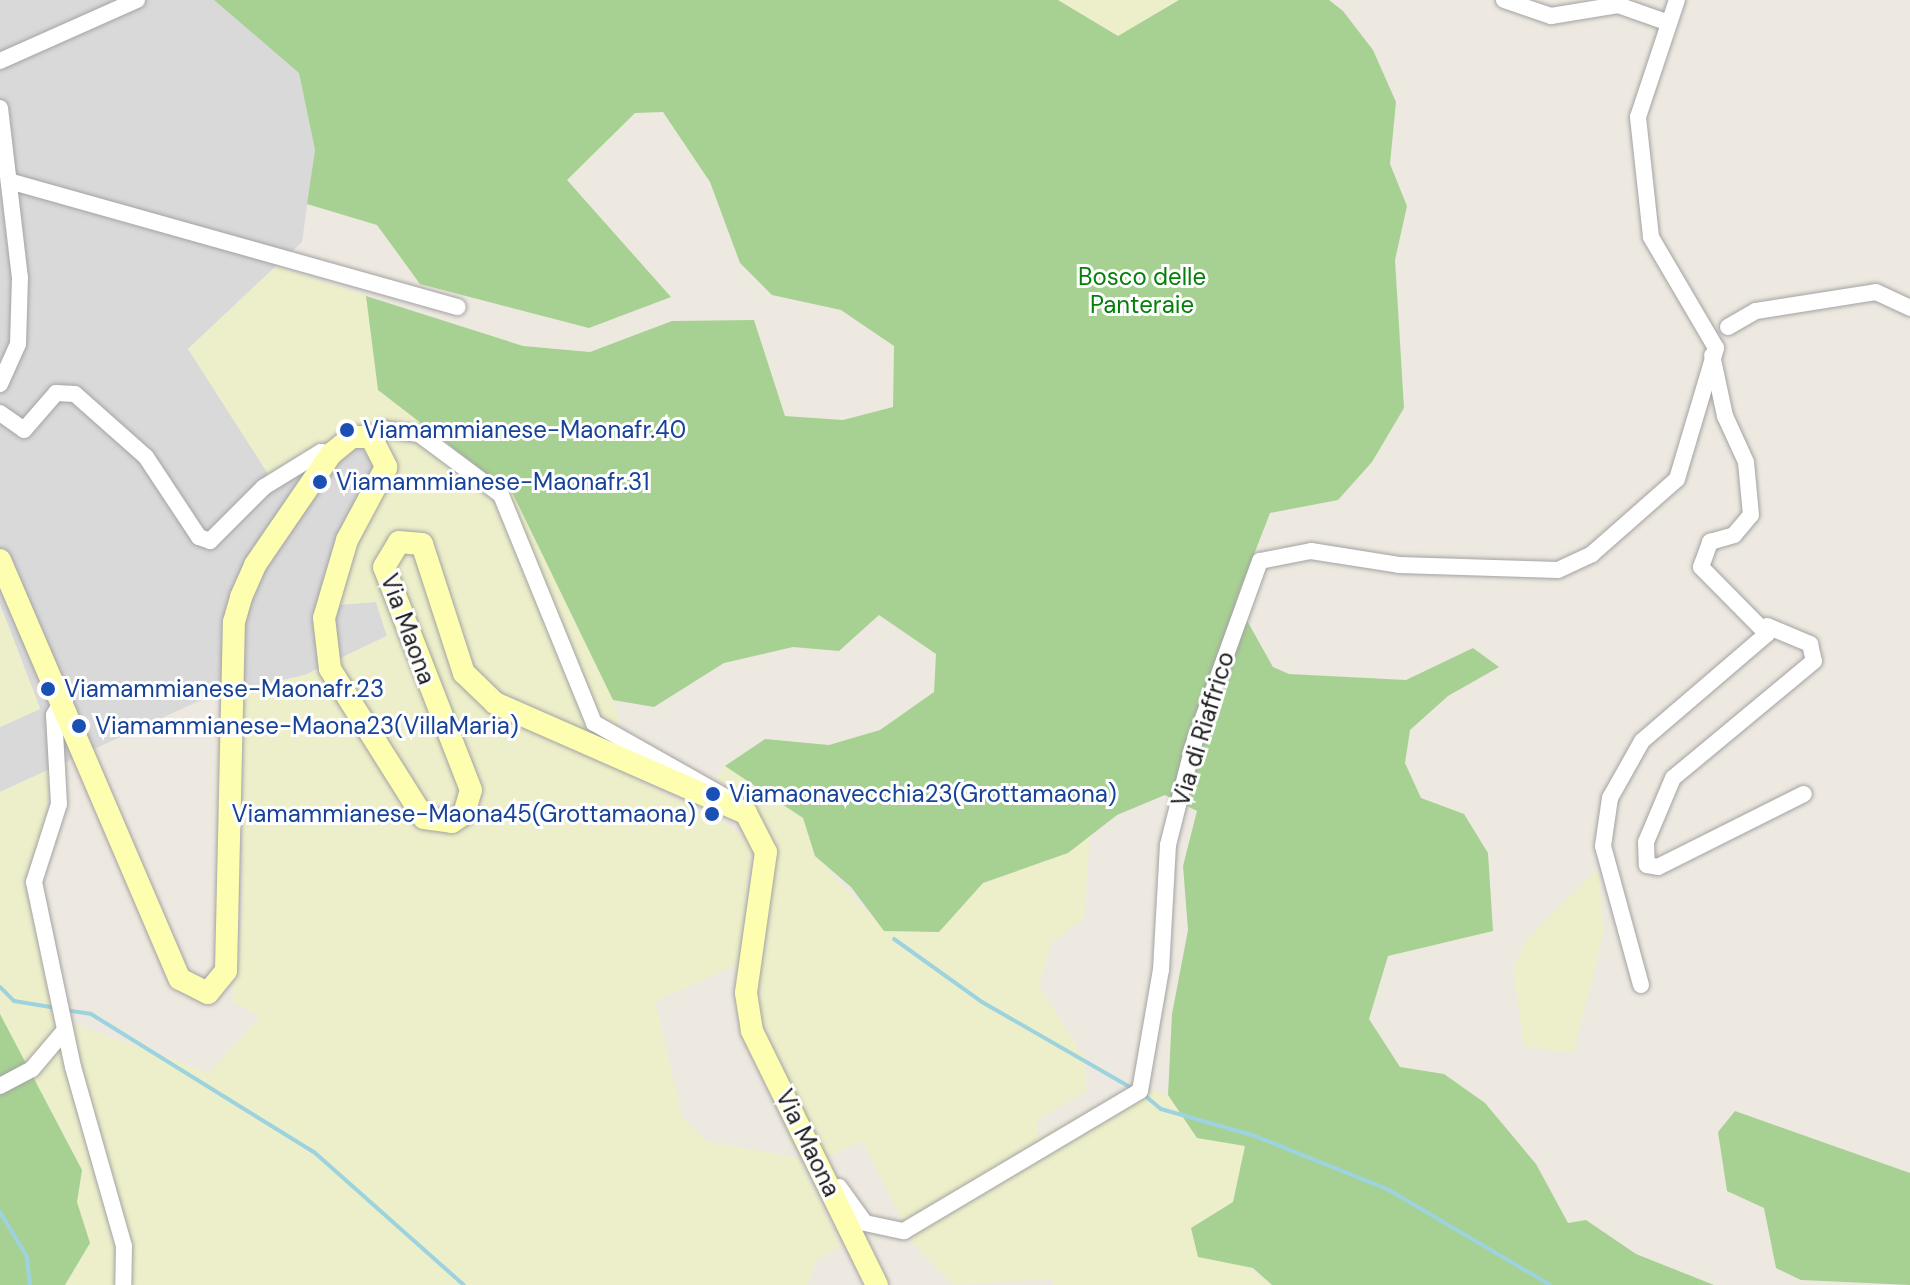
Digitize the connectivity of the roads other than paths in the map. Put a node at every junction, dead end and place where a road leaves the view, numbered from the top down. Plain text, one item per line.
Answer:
1 (137, 0) edge
2 (1504, 0) edge
3 (1677, 0) edge
4 (1669, 23) junction
5 (0, 61) edge
6 (0, 108) edge
7 (9, 181) junction
8 (458, 307) dead end
9 (1910, 308) edge
10 (1736, 310) dead end
11 (1728, 327) junction
12 (1714, 351) junction
13 (0, 384) edge
14 (0, 413) edge
15 (371, 437) junction
16 (331, 454) junction
17 (0, 560) edge
18 (1767, 626) junction
19 (61, 703) junction
20 (1804, 794) dead end
21 (746, 813) junction
22 (1641, 985) dead end
23 (65, 1030) junction
24 (0, 1086) edge
25 (820, 1165) junction
26 (123, 1285) edge
27 (877, 1285) edge

1 - 5 street
2 - 4 street
3 - 4 street
4 - 12 street
6 - 7 street
7 - 8 street
7 - 13 street
9 - 11 street
10 - 11 street
11 - 12 street
12 - 18 street
12 - 25 street, Via di Riaffrico
14 - 16 street
15 - 16 main road, Via Maona
15 - 21 street, Via Maona
15 - 21 main road, Via Maona
16 - 19 main road, Via Maona
17 - 19 main road, Via Maona
18 - 20 street
18 - 22 street
19 - 23 street
21 - 25 main road, Via Maona
23 - 24 street
23 - 26 street
25 - 27 main road, Via Maona

